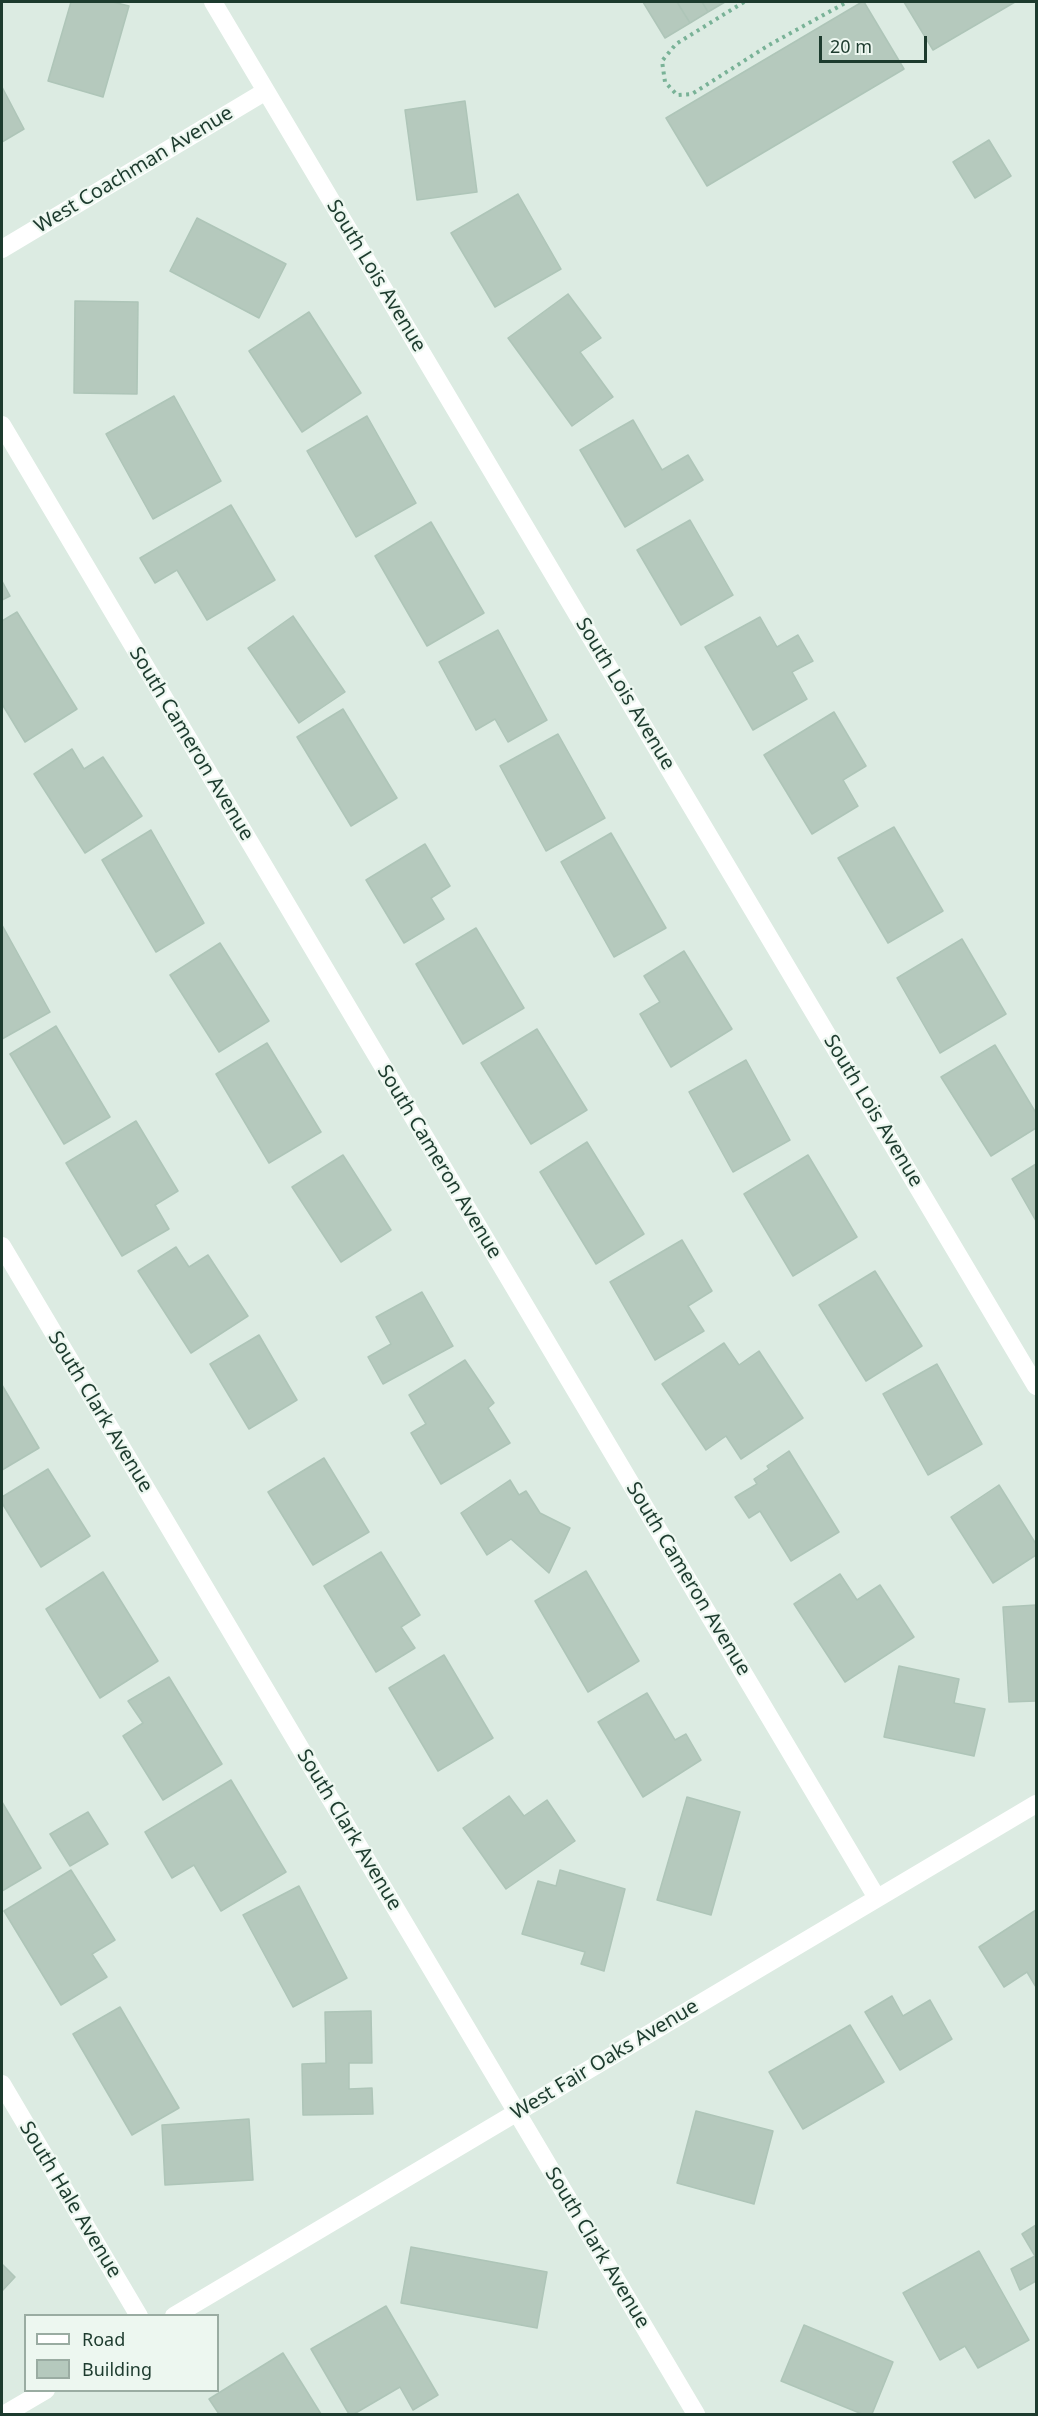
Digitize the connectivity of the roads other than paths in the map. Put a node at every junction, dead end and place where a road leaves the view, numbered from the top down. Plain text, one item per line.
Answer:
1 (213, 2) edge
2 (266, 91) junction
3 (2, 249) edge
4 (2, 425) edge
5 (2, 1245) edge
6 (1036, 1386) edge
7 (1036, 1804) edge
8 (877, 1898) junction
9 (2, 2084) edge
10 (517, 2113) junction
11 (138, 2314) edge
12 (177, 2314) edge
13 (44, 2392) edge
14 (5, 2415) edge
15 (696, 2415) edge

1 - 2 street, South Lois Avenue
2 - 3 street, West Coachman Avenue
2 - 6 street, South Lois Avenue
4 - 8 street, South Cameron Avenue
5 - 10 street, South Clark Avenue
7 - 8 street, West Fair Oaks Avenue
8 - 10 street, West Fair Oaks Avenue
9 - 11 street, South Hale Avenue
10 - 12 street, West Fair Oaks Avenue
10 - 15 street, South Clark Avenue
13 - 14 street

